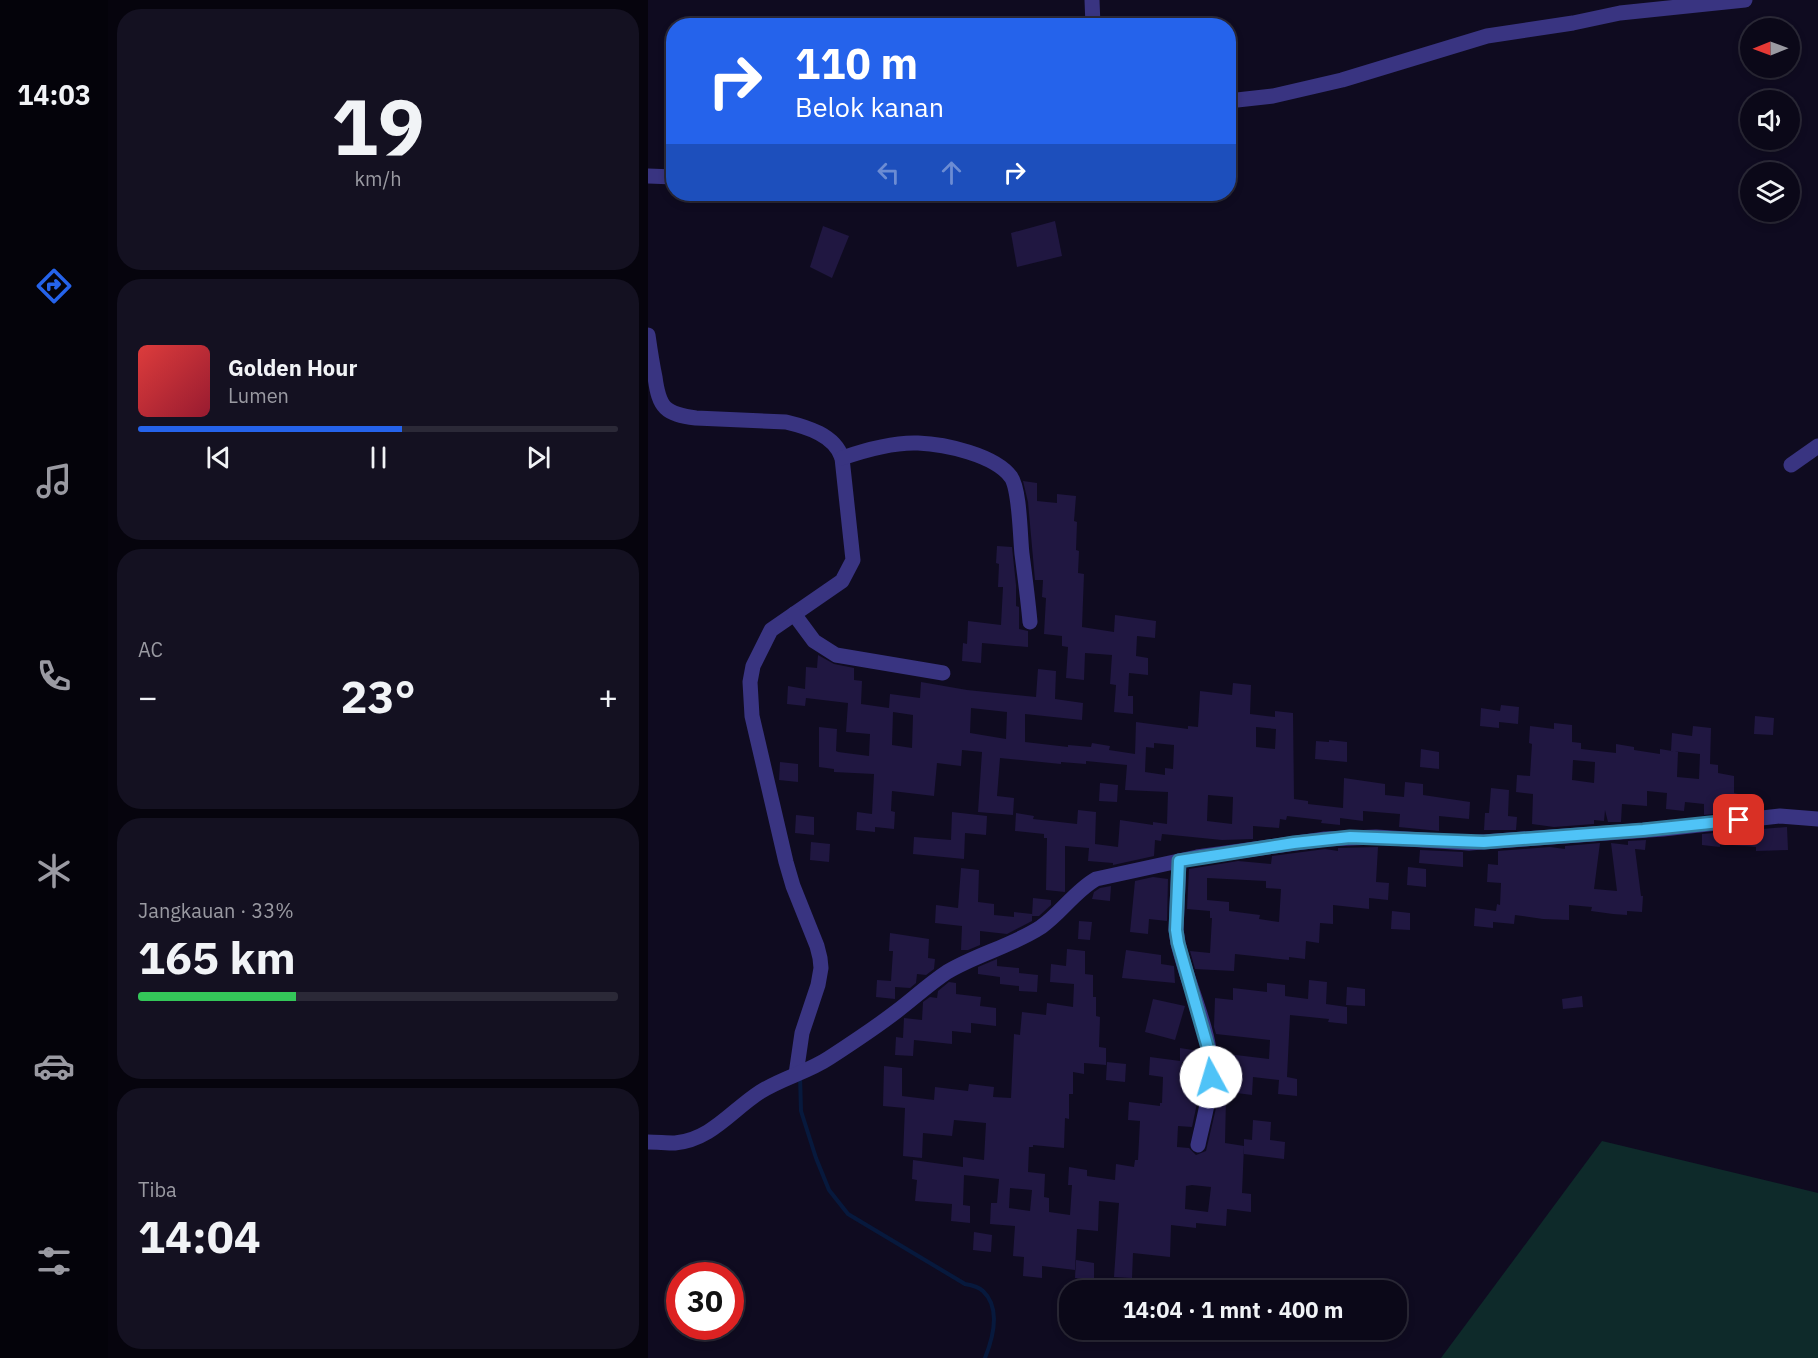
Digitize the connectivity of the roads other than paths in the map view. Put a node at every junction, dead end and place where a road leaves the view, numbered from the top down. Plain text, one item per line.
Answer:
1 (1092, 0) edge
2 (1745, 0) edge
3 (1093, 18) edge
4 (1236, 100) edge
5 (648, 176) edge
6 (666, 177) edge
7 (648, 335) edge
8 (1818, 446) edge
9 (848, 456) junction
10 (1791, 465) dead end
11 (795, 615) junction
12 (1030, 622) dead end
13 (943, 673) dead end
14 (1818, 819) edge
15 (1179, 861) junction
16 (797, 1073) junction
17 (648, 1142) edge
18 (1198, 1145) dead end

1 - 3 street
2 - 4 street
5 - 6 street
7 - 9 street
8 - 10 street
9 - 11 street
9 - 12 street
11 - 13 street
11 - 16 street
14 - 15 street
15 - 16 street
15 - 18 street
16 - 17 street

